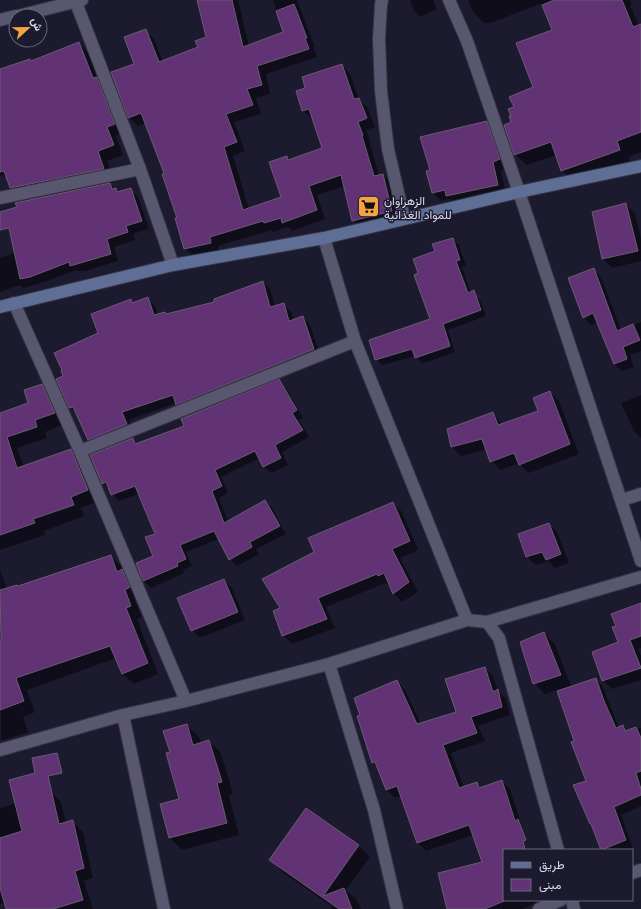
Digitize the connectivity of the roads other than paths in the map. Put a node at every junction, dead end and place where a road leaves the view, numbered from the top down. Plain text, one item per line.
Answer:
1 (382, 0) edge
2 (448, 0) edge
3 (78, 1) edge
4 (48, 8) edge
5 (641, 166) edge
6 (140, 169) junction
7 (519, 192) junction
8 (0, 198) edge
9 (404, 218) junction
10 (324, 238) junction
11 (173, 265) junction
12 (14, 303) junction
13 (0, 307) edge
14 (355, 341) junction
15 (80, 451) junction
16 (641, 494) edge
17 (622, 500) junction
18 (641, 561) edge
19 (641, 576) edge
20 (467, 620) junction
21 (488, 622) junction
22 (329, 664) junction
23 (186, 701) junction
24 (123, 715) junction
25 (0, 750) edge
26 (558, 849) edge
27 (559, 901) edge
28 (164, 909) edge
29 (397, 909) edge
30 (539, 909) edge

1 - 9 street
2 - 7 street
3 - 4 street
3 - 6 street
5 - 7 street
6 - 8 street
6 - 11 street
7 - 9 street
7 - 17 street
9 - 10 street
10 - 11 street
10 - 14 street
11 - 12 street
12 - 13 street
12 - 15 street
14 - 15 street
14 - 20 street
15 - 23 street
16 - 17 street
17 - 18 street
19 - 21 street
20 - 21 street
20 - 22 street
21 - 26 street
22 - 23 street
22 - 29 street
23 - 24 street
24 - 25 street
24 - 28 street
27 - 30 street

